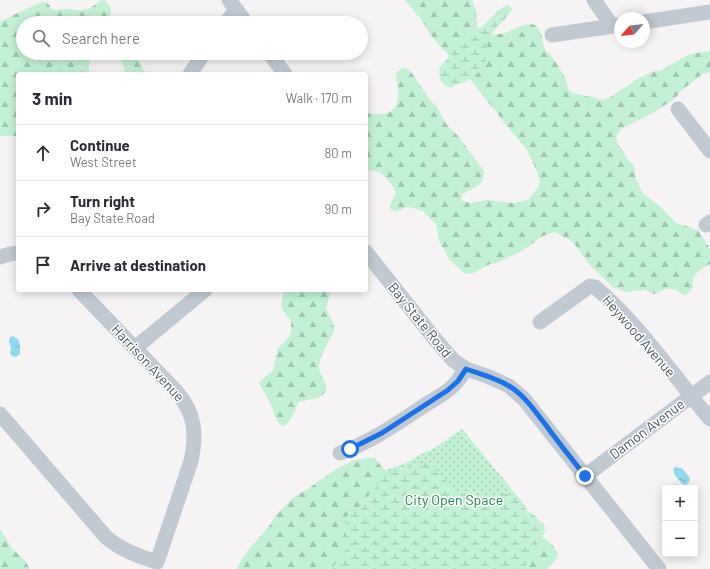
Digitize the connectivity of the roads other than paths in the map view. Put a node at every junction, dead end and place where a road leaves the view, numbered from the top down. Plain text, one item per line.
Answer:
1 (594, 0) edge
2 (233, 5) edge
3 (710, 12) edge
4 (228, 16) edge
5 (241, 16) edge
6 (650, 21) edge
7 (614, 24) edge
8 (614, 26) edge
9 (552, 35) dead end
10 (199, 60) edge
11 (275, 60) edge
12 (191, 72) edge
13 (284, 72) edge
14 (678, 109) dead end
15 (710, 151) edge
16 (16, 253) edge
17 (368, 255) edge
18 (0, 257) edge
19 (81, 292) edge
20 (203, 292) edge
21 (540, 322) dead end
22 (135, 348) junction
23 (466, 369) junction
24 (710, 382) edge
25 (691, 396) junction
26 (0, 414) edge
27 (710, 419) edge
28 (340, 453) dead end
29 (585, 476) junction
30 (156, 565) edge
31 (659, 569) edge

1 - 7 street
2 - 4 street
2 - 5 street
3 - 6 street
8 - 9 street
10 - 12 street
11 - 13 street
14 - 15 street
16 - 18 street
17 - 23 street, Bay State Road
19 - 22 street, Harrison Avenue
20 - 22 street
21 - 25 street, Heywood Avenue
22 - 30 street, Harrison Avenue
23 - 28 street
23 - 29 street, Bay State Road
24 - 25 street, Damon Avenue
25 - 27 street, Heywood Avenue
25 - 29 street, Damon Avenue
26 - 30 street, Harrison Avenue
29 - 31 street, Bay State Road

